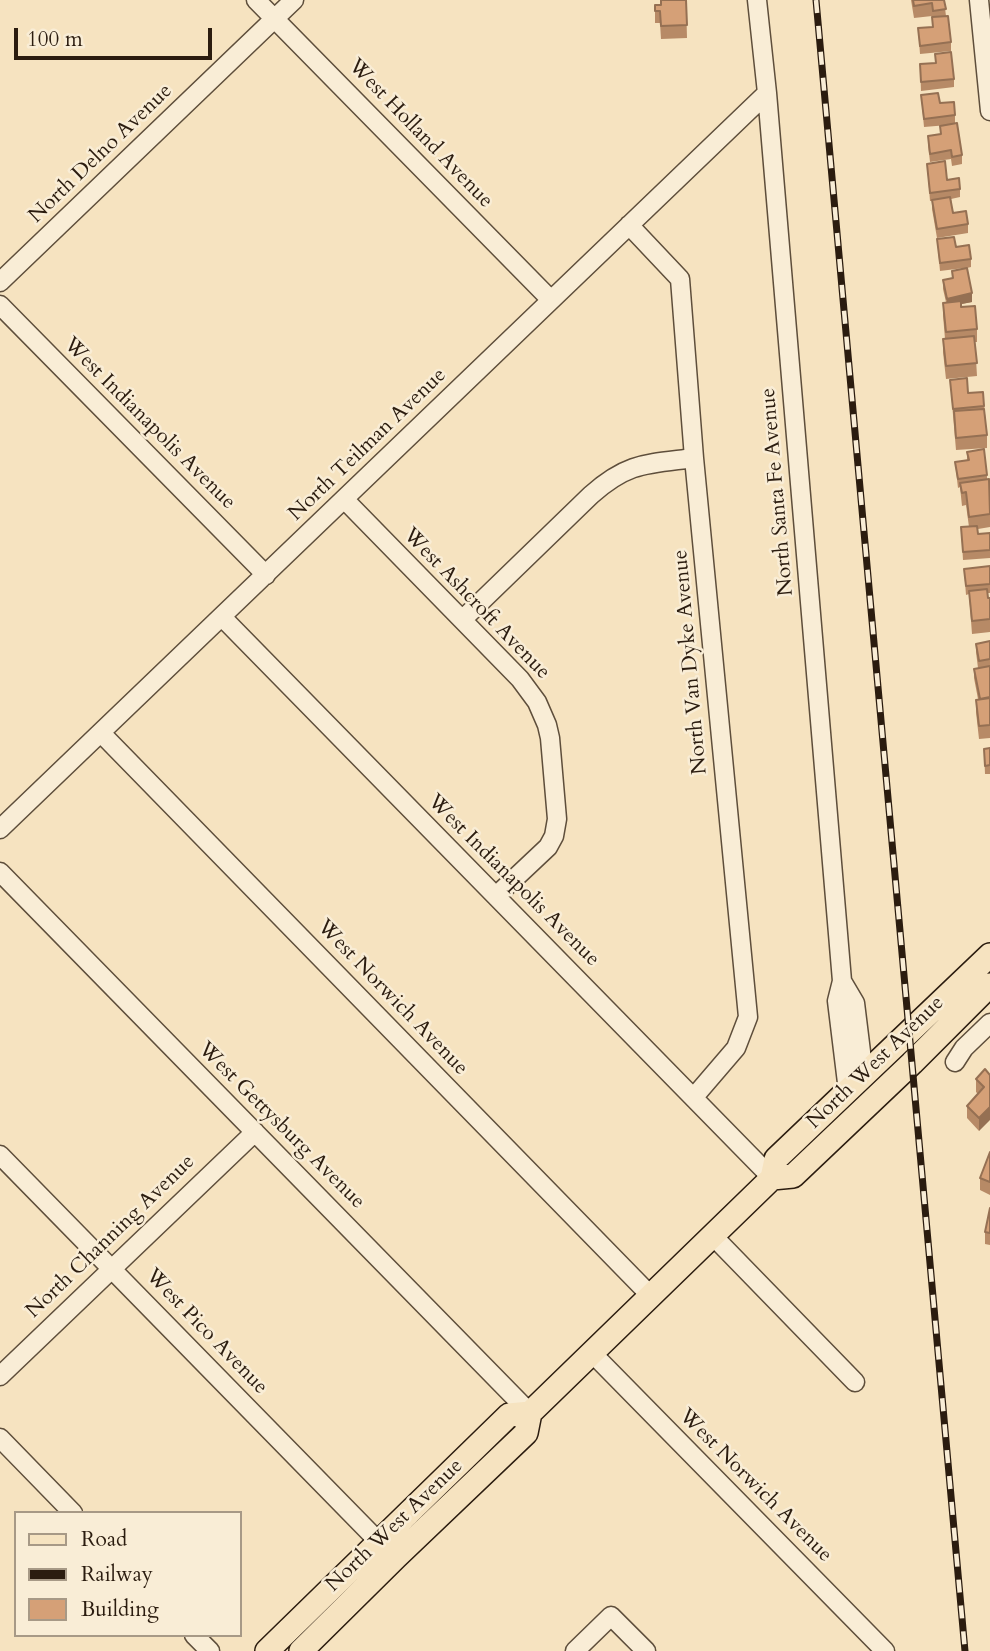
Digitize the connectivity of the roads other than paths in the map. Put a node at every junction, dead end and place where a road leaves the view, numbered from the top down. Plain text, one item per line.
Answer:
1 (256, 0) edge
2 (294, 0) edge
3 (757, 0) edge
4 (979, 0) edge
5 (275, 19) junction
6 (767, 93) junction
7 (990, 111) edge
8 (629, 225) junction
9 (0, 282) edge
10 (551, 300) junction
11 (0, 305) edge
12 (694, 458) junction
13 (344, 499) junction
14 (266, 575) junction
15 (222, 617) junction
16 (463, 620) junction
17 (101, 733) junction
18 (0, 830) edge
19 (0, 872) edge
20 (496, 896) junction
21 (990, 955) edge
22 (990, 985) edge
23 (990, 1023) edge
24 (956, 1062) dead end
25 (856, 1083) junction
26 (694, 1097) junction
27 (255, 1132) junction
28 (834, 1136) junction
29 (0, 1155) edge
30 (772, 1178) junction
31 (713, 1236) junction
32 (111, 1268) junction
33 (652, 1296) junction
34 (593, 1353) junction
35 (0, 1376) edge
36 (855, 1382) dead end
37 (530, 1413) junction
38 (0, 1438) edge
39 (71, 1511) edge
40 (379, 1542) junction
41 (196, 1637) edge
42 (210, 1651) edge
43 (267, 1651) edge
44 (301, 1651) edge
45 (575, 1651) edge
46 (646, 1651) edge
47 (885, 1651) edge

1 - 5 street, West Holland Avenue
2 - 5 street, North Delno Avenue
3 - 6 street, North Santa Fe Avenue
4 - 7 street
5 - 9 street, North Delno Avenue
5 - 10 street, West Holland Avenue
6 - 8 street, North Teilman Avenue
6 - 25 street, North Santa Fe Avenue
8 - 10 street, North Teilman Avenue
8 - 12 street, North Van Dyke Avenue
10 - 13 street, North Teilman Avenue
11 - 14 street, West Indianapolis Avenue
12 - 16 street
12 - 26 street, North Van Dyke Avenue
13 - 14 street, North Teilman Avenue
13 - 16 street, West Ashcroft Avenue
14 - 15 street, North Teilman Avenue
15 - 17 street, North Teilman Avenue
15 - 20 street, West Indianapolis Avenue
16 - 20 street, West Ashcroft Avenue
17 - 18 street, North Teilman Avenue
17 - 33 street, West Norwich Avenue
19 - 27 street, West Gettysburg Avenue
20 - 26 street, West Indianapolis Avenue
21 - 25 main road, North West Avenue
22 - 28 main road, North West Avenue
23 - 24 street
25 - 28 main road
25 - 30 main road, North West Avenue
26 - 30 street, West Indianapolis Avenue
27 - 32 street, North Channing Avenue
27 - 37 street, West Gettysburg Avenue
28 - 30 main road, North West Avenue
29 - 32 street, West Pico Avenue
30 - 31 main road, North West Avenue
31 - 33 main road, North West Avenue
31 - 36 street
32 - 35 street, North Channing Avenue
32 - 40 street, West Pico Avenue
33 - 34 main road, North West Avenue
34 - 37 main road, North West Avenue
34 - 47 street, West Norwich Avenue
37 - 40 main road, North West Avenue
37 - 44 main road, North West Avenue
38 - 39 street
40 - 43 main road, North West Avenue
41 - 42 street
45 - 46 street

